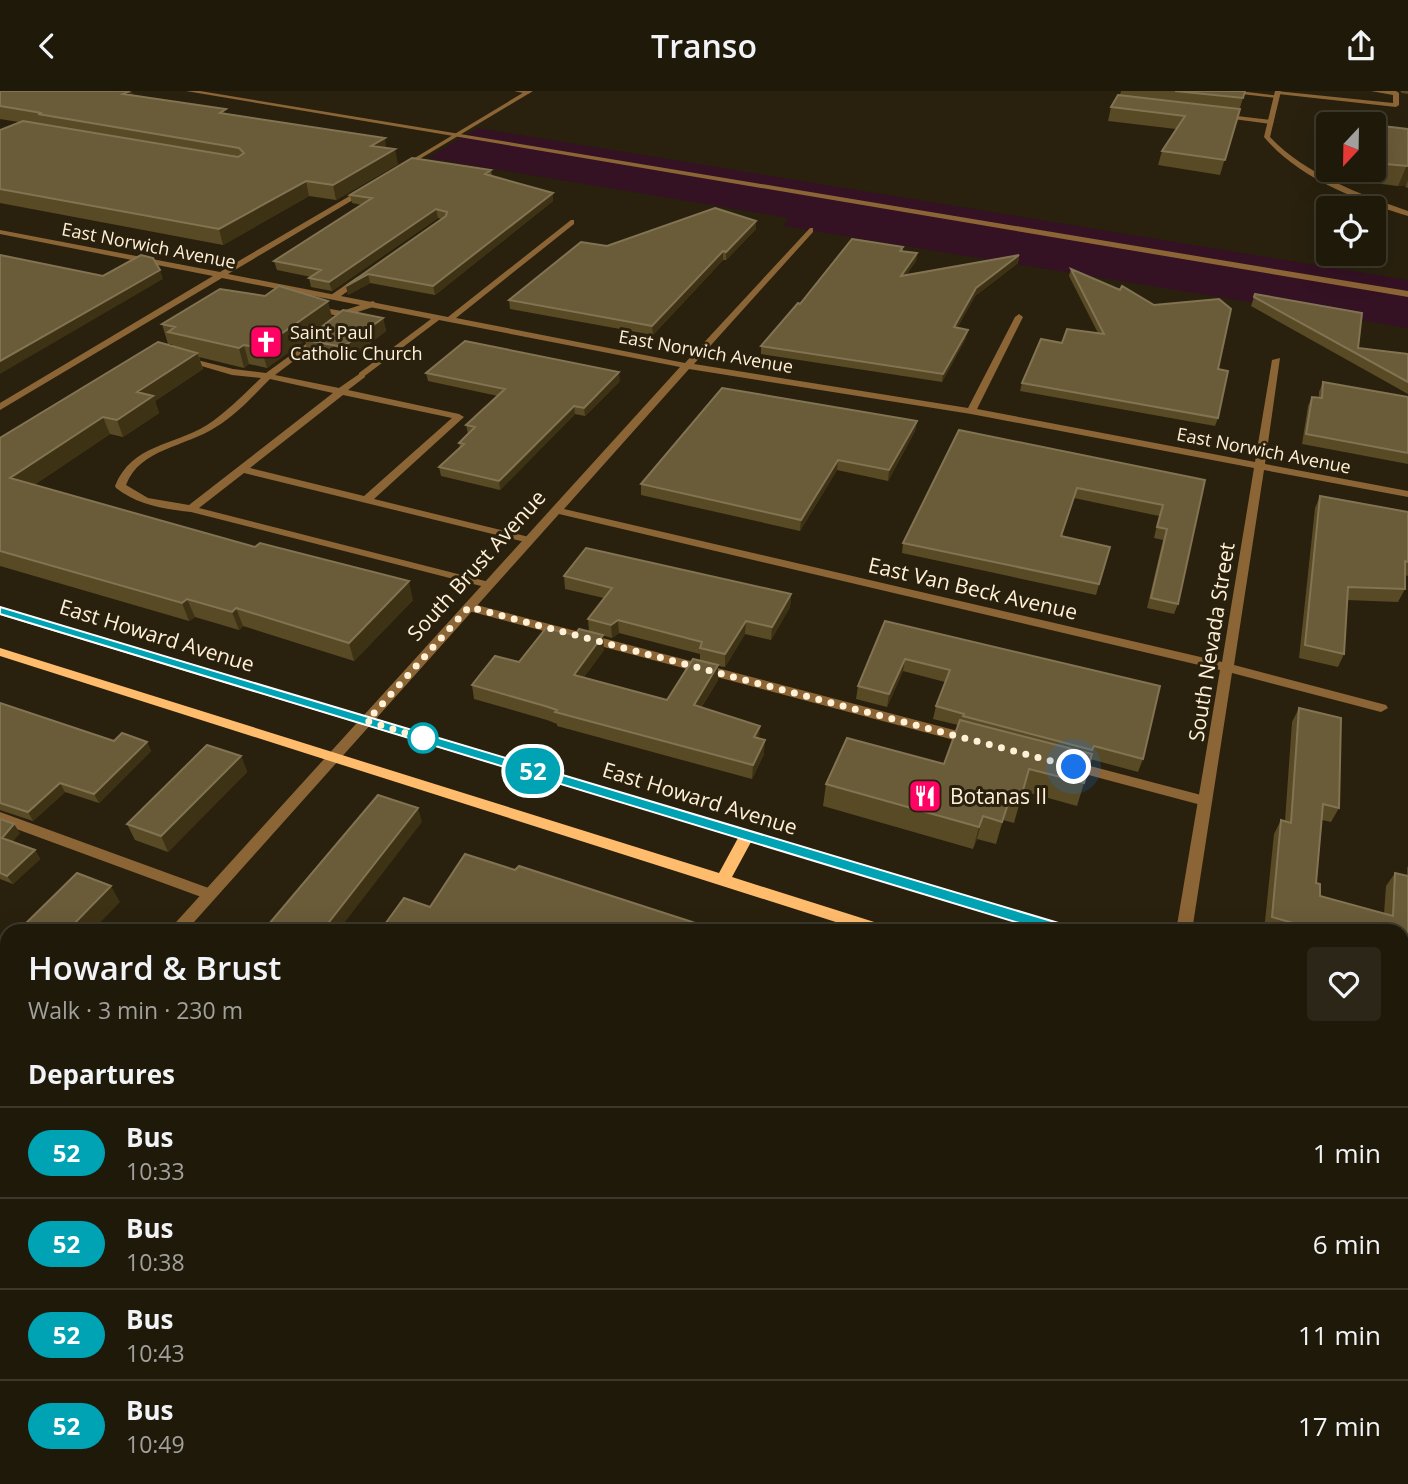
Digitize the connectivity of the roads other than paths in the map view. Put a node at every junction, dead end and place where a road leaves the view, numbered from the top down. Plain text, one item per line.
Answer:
1 (189, 91) edge
2 (517, 91) edge
3 (1218, 91) edge
4 (1374, 91) edge
5 (529, 92) edge
6 (1277, 93) edge
7 (1215, 116) edge
8 (1270, 122) junction
9 (455, 135) junction
10 (397, 170) edge
11 (374, 184) edge
12 (1408, 214) edge
13 (571, 222) dead end
14 (810, 230) dead end
15 (0, 232) edge
16 (366, 274) edge
17 (222, 275) junction
18 (291, 289) junction
19 (1408, 294) edge
20 (334, 297) junction
21 (286, 299) edge
22 (373, 304) junction
23 (304, 307) edge
24 (438, 317) junction
25 (1019, 317) dead end
26 (450, 319) junction
27 (329, 331) edge
28 (177, 356) edge
29 (1277, 360) dead end
30 (687, 366) junction
31 (269, 376) junction
32 (341, 391) junction
33 (0, 407) edge
34 (971, 411) junction
35 (1259, 465) junction
36 (241, 470) junction
37 (1408, 494) edge
38 (366, 500) junction
39 (191, 509) junction
40 (556, 510) junction
41 (529, 540) junction
42 (489, 585) junction
43 (469, 607) junction
44 (0, 611) edge
45 (0, 652) edge
46 (1226, 667) junction
47 (1381, 708) dead end
48 (367, 721) junction
49 (981, 742) edge
50 (334, 757) junction
51 (1061, 764) edge
52 (1205, 801) junction
53 (0, 817) edge
54 (747, 835) junction
55 (723, 880) junction
56 (209, 894) junction
57 (182, 924) edge
58 (862, 924) edge
59 (1043, 924) edge
60 (1185, 924) edge

1 - 9 street
2 - 5 street
3 - 6 street
4 - 6 street
5 - 9 street
6 - 8 street
7 - 8 street
8 - 12 street
9 - 10 street
9 - 19 street
11 - 17 street
13 - 26 street
14 - 30 street, South Brust Avenue
15 - 17 street, East Norwich Avenue
16 - 20 street
17 - 18 street, East Norwich Avenue
17 - 33 street
18 - 20 street, East Norwich Avenue
18 - 21 street
20 - 22 street, East Norwich Avenue
22 - 23 street
22 - 24 street, East Norwich Avenue
24 - 26 street, East Norwich Avenue
24 - 32 street
25 - 34 street
26 - 30 street, East Norwich Avenue
27 - 31 street
28 - 31 street
29 - 35 street, South Nevada Street
30 - 34 street, East Norwich Avenue
30 - 40 street, South Brust Avenue
31 - 32 street
31 - 39 street
32 - 36 street
32 - 38 street
34 - 35 street, East Norwich Avenue
35 - 37 street, East Norwich Avenue
35 - 46 street, South Nevada Street
36 - 38 street
36 - 39 street
38 - 41 street
39 - 42 street
40 - 41 street, South Brust Avenue
40 - 46 street, East Van Beck Avenue
41 - 42 street, South Brust Avenue
42 - 43 street, South Brust Avenue
43 - 48 street, South Brust Avenue
43 - 49 street
44 - 48 main road, East Howard Avenue
45 - 50 main road
46 - 47 street, East Van Beck Avenue
46 - 52 street, South Nevada Street
48 - 50 street, South Brust Avenue
48 - 54 main road, East Howard Avenue
50 - 55 main road
50 - 56 street, South Brust Avenue
51 - 52 street
52 - 60 street, South Nevada Street
53 - 56 street
54 - 55 main road
54 - 59 main road, East Howard Avenue
55 - 58 main road
56 - 57 street, South Brust Avenue

